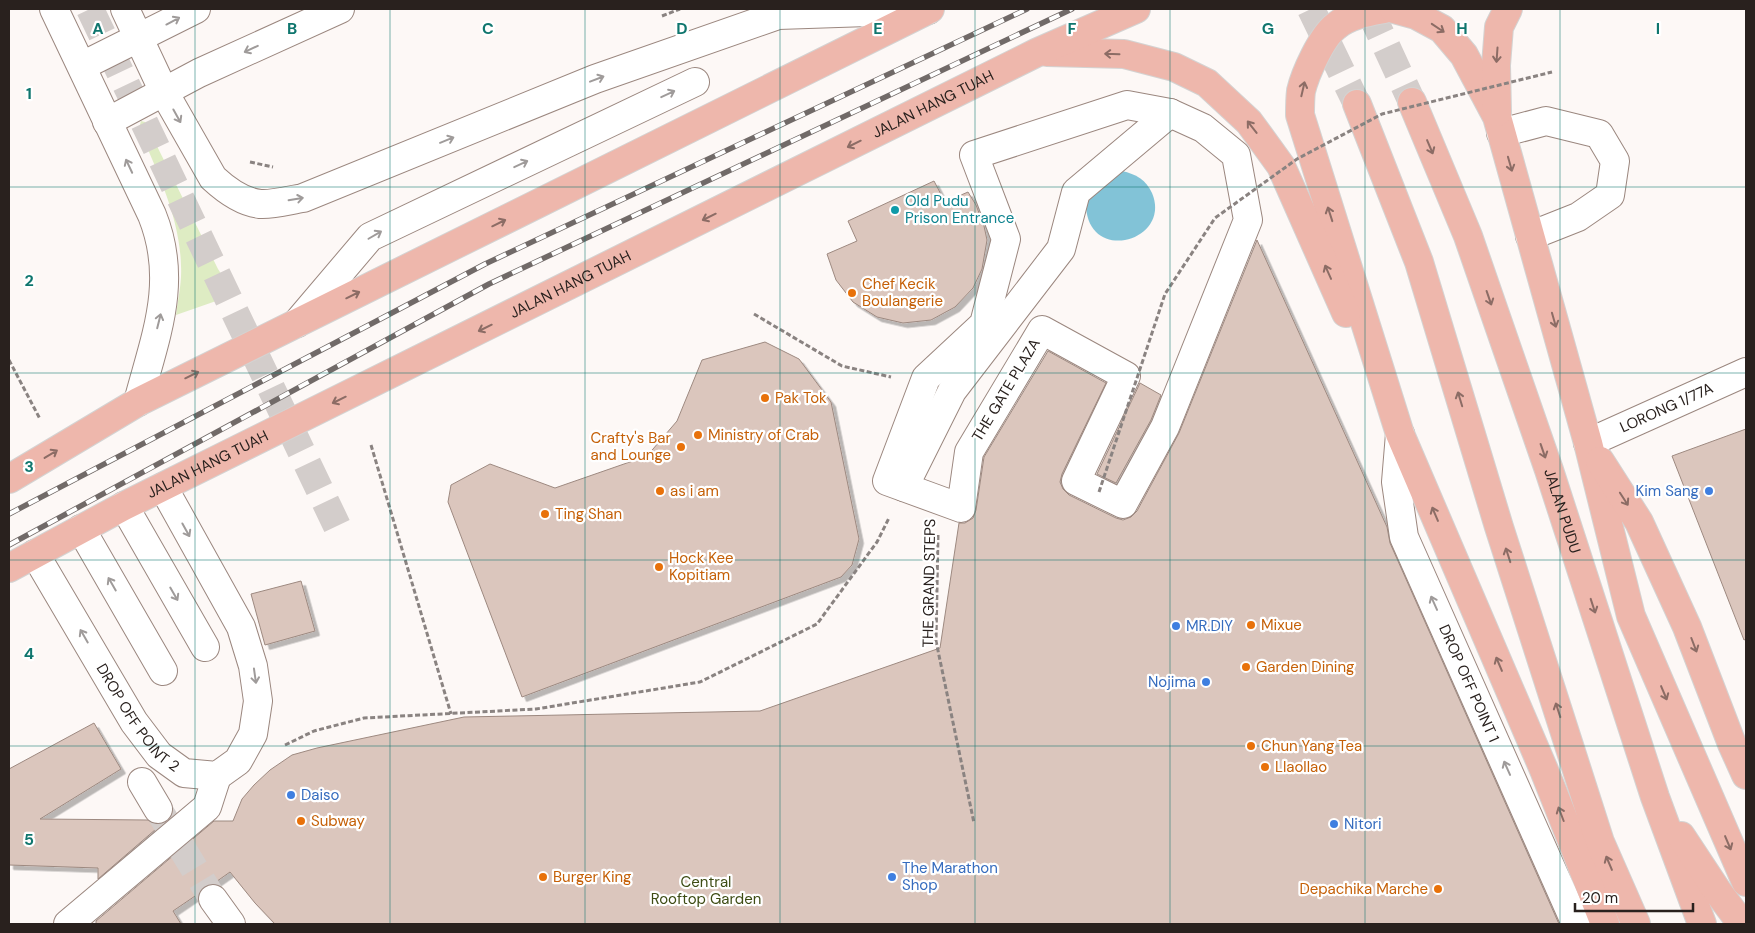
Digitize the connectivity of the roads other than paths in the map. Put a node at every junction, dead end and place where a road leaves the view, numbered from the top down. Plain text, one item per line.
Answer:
1 (54, 9) edge
2 (125, 9) edge
3 (196, 9) edge
4 (340, 9) edge
5 (929, 9) edge
6 (1136, 9) edge
7 (1384, 9) edge
8 (1394, 9) edge
9 (1508, 9) edge
10 (290, 19) edge
11 (139, 38) junction
12 (1038, 52) junction
13 (82, 66) junction
14 (695, 82) dead end
15 (164, 92) junction
16 (1412, 102) tunnel mouth
17 (1357, 104) tunnel mouth
18 (1170, 113) junction
19 (107, 122) junction
20 (1499, 125) junction
21 (1530, 236) junction
22 (1027, 293) junction
23 (296, 323) junction
24 (1018, 327) dead end
25 (1746, 372) edge
26 (1382, 377) junction
27 (138, 402) junction
28 (1400, 434) junction
29 (1588, 443) junction
30 (9, 479) edge
31 (163, 487) junction
32 (904, 488) junction
33 (124, 506) junction
34 (81, 529) junction
35 (35, 554) junction
36 (9, 568) edge
37 (205, 646) dead end
38 (163, 672) dead end
39 (1746, 775) edge
40 (217, 776) junction
41 (142, 782) dead end
42 (1655, 797) junction
43 (158, 809) tunnel mouth
44 (1746, 882) edge
45 (213, 899) tunnel mouth
46 (68, 924) edge
47 (231, 924) edge
48 (1576, 924) edge
49 (1605, 924) edge
50 (1636, 924) edge
51 (1702, 924) edge
52 (1742, 924) edge

1 - 13 street
2 - 11 street
11 -> 3 street
4 - 10 street
15 -> 5 street
23 -> 5 main road
6 - 12 main road, JALAN HANG TUAH
26 -> 7 main road
8 -> 20 main road
9 -> 20 main road
10 -> 15 street
11 - 13 street
11 - 15 street
26 -> 12 main road
12 -> 31 main road, JALAN HANG TUAH
13 - 19 street
23 -> 14 street
15 - 19 street
16 -> 42 main road, JALAN PUDU
50 -> 17 main road
18 - 22 street
18 - 32 street, THE GATE PLAZA
18 - 32 street, THE GATE PLAZA
27 -> 19 street
20 -> 21 main road
20 - 21 street
21 -> 29 main road
22 - 24 street
22 - 32 street
27 -> 23 main road
25 - 29 street, LORONG 1/77A
26 - 28 main road
30 -> 27 main road
48 -> 28 street, DROP OFF POINT 1
49 -> 28 main road
29 -> 39 main road
29 -> 44 main road
31 - 33 main road, JALAN HANG TUAH
31 -> 40 street
33 - 34 main road, JALAN HANG TUAH
33 -> 37 street
34 - 35 main road, JALAN HANG TUAH
38 -> 34 street
35 - 36 main road, JALAN HANG TUAH
40 -> 35 street, DROP OFF POINT 2
40 - 46 street
41 - 43 street
42 - 51 main road, JALAN PUDU
42 - 52 main road
45 - 47 street

